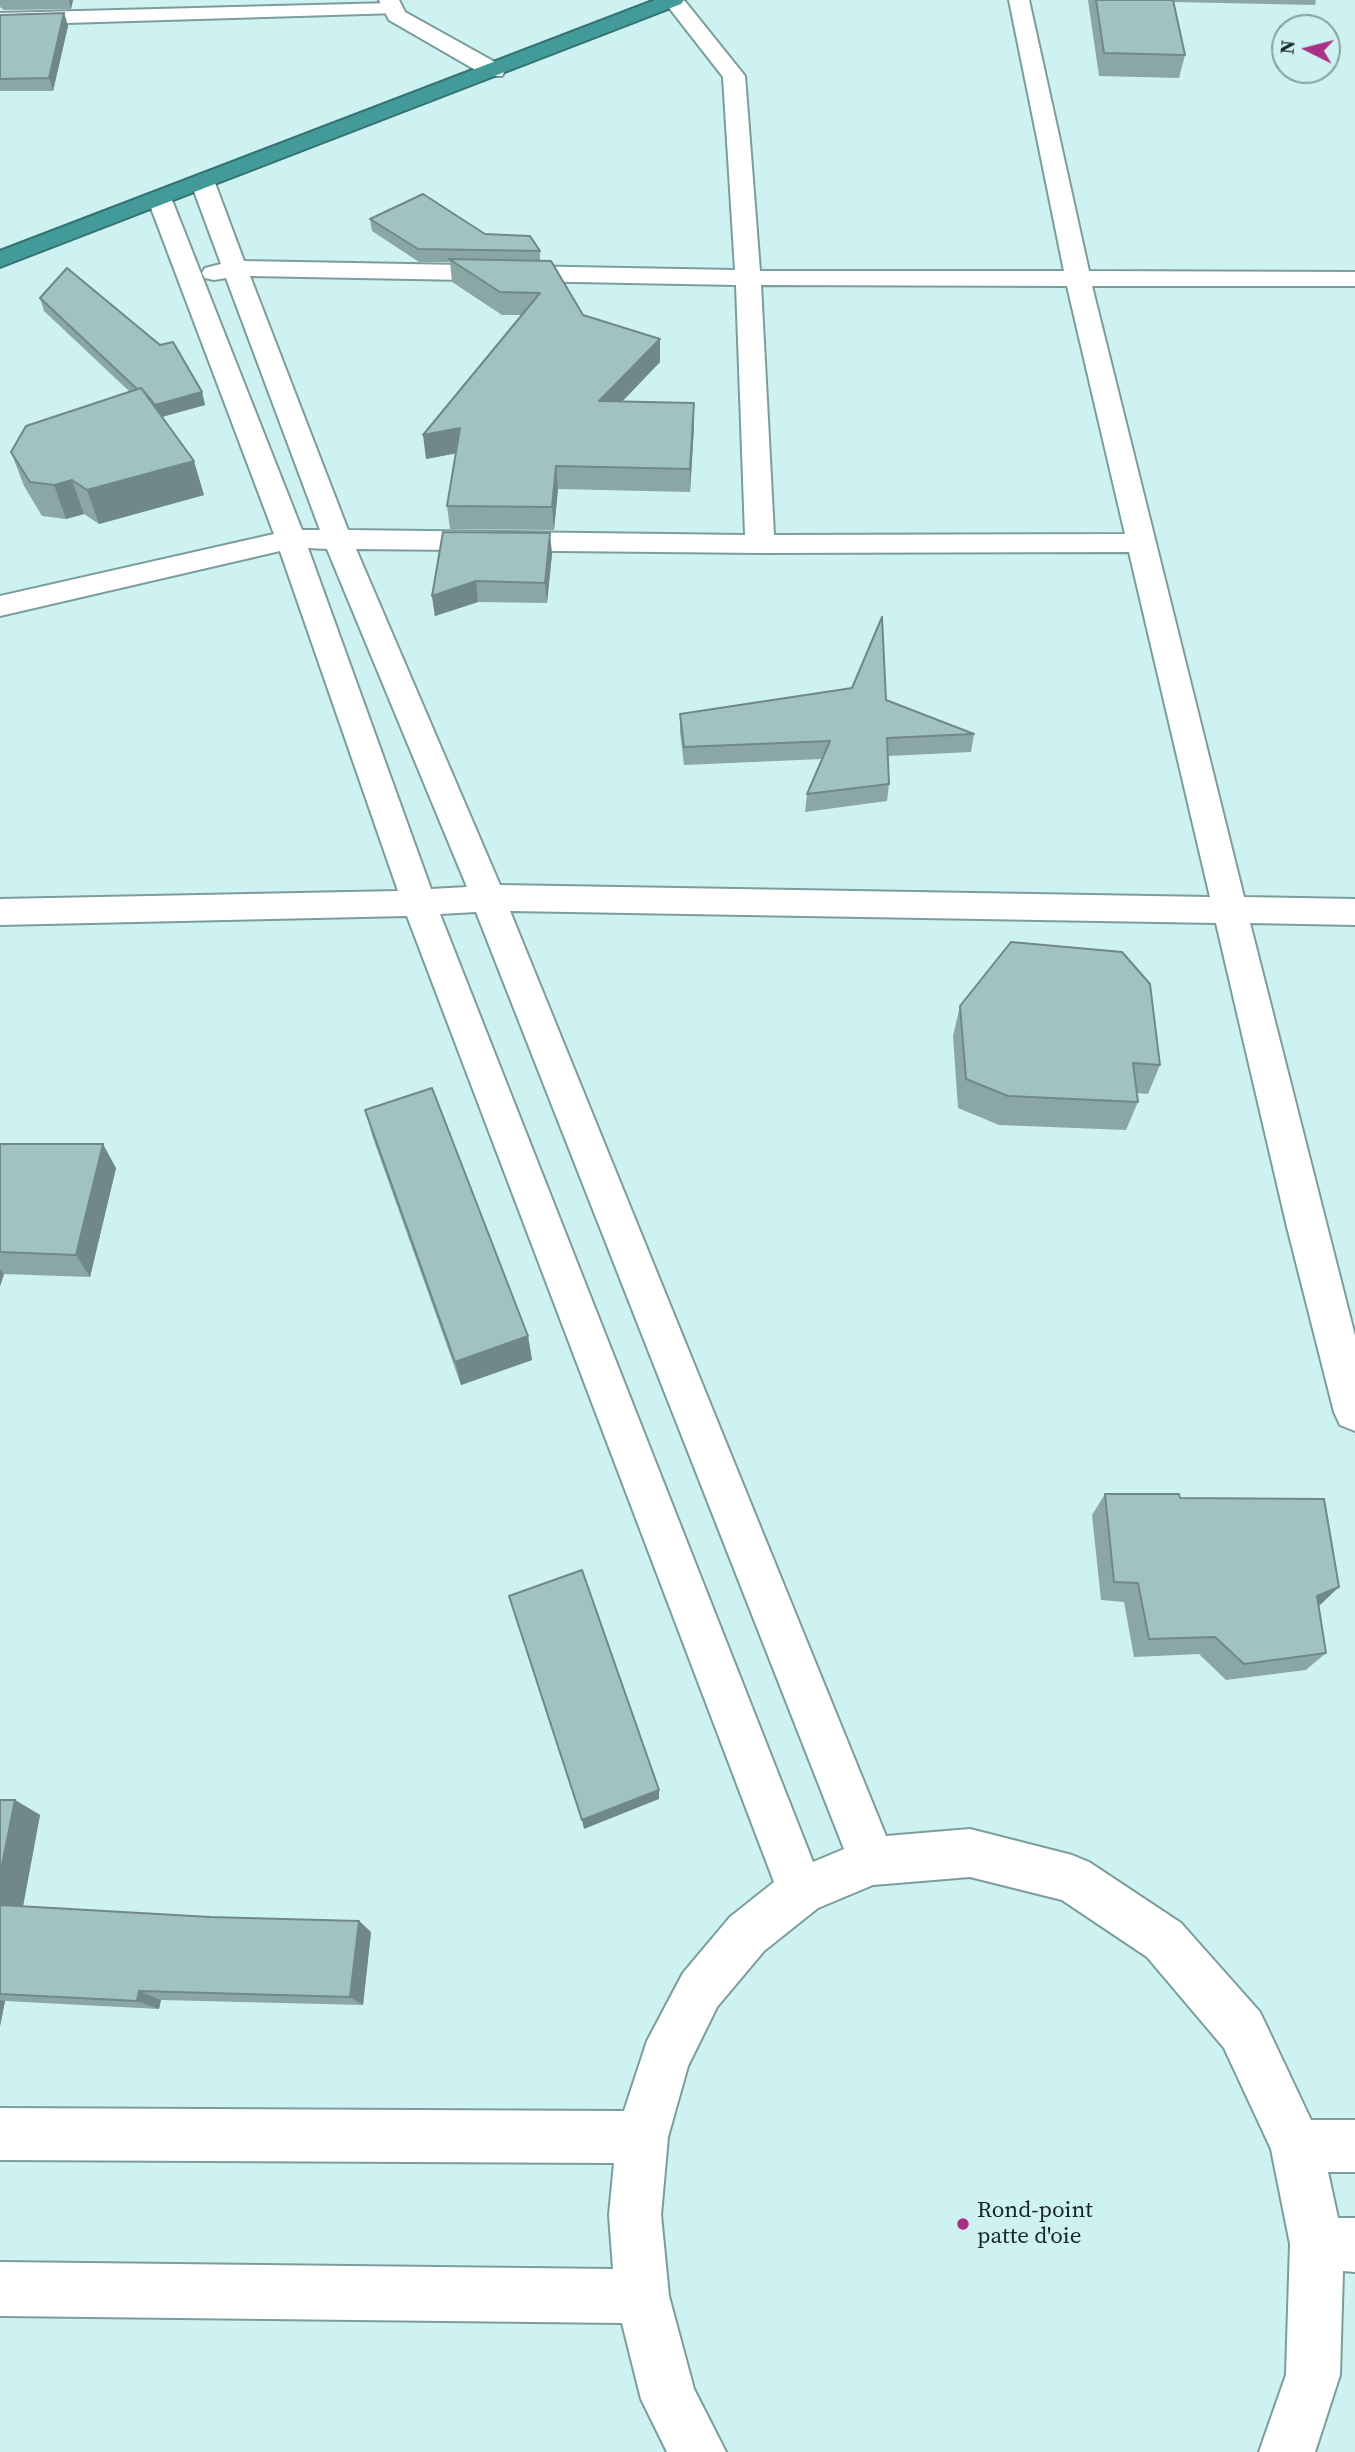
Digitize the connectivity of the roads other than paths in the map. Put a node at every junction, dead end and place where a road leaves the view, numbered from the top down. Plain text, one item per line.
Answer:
1 (673, 0) edge
2 (1019, 0) edge
3 (390, 5) edge
4 (0, 19) edge
5 (494, 71) junction
6 (203, 183) junction
7 (160, 200) junction
8 (0, 260) edge
9 (235, 268) junction
10 (191, 277) junction
11 (748, 278) junction
12 (1078, 278) junction
13 (1355, 278) edge
14 (336, 539) junction
15 (291, 540) junction
16 (1143, 543) junction
17 (760, 544) junction
18 (0, 606) edge
19 (488, 898) junction
20 (419, 903) junction
21 (1230, 911) junction
22 (0, 912) edge
23 (1355, 912) edge
24 (1355, 1412) edge
25 (872, 1861) junction
26 (801, 1891) junction
27 (0, 2134) edge
28 (642, 2137) junction
29 (1296, 2146) junction
30 (1355, 2146) edge
31 (1336, 2244) edge
32 (0, 2289) edge
33 (642, 2296) junction
34 (698, 2452) edge
35 (1287, 2452) edge

1 - 5 highway
1 - 11 street
2 - 12 street
3 - 4 street
3 - 5 street
5 - 6 highway
6 - 7 highway
6 - 9 street
7 - 8 highway
7 - 10 street
9 - 10 street
9 - 11 street
9 - 14 street
10 - 15 street
11 - 12 street
11 - 17 street
12 - 13 street
12 - 16 street
14 - 15 street
14 - 17 street
14 - 19 street
15 - 18 street
15 - 20 street
16 - 17 street
16 - 21 street
19 - 20 street
19 - 21 street
19 - 25 street
20 - 22 street
20 - 26 street
21 - 23 street
21 - 24 street
25 - 26 street
25 - 29 street
26 - 28 street
27 - 28 street
28 - 33 street
29 - 30 street
29 - 31 street
31 - 35 street
32 - 33 street
33 - 34 street

